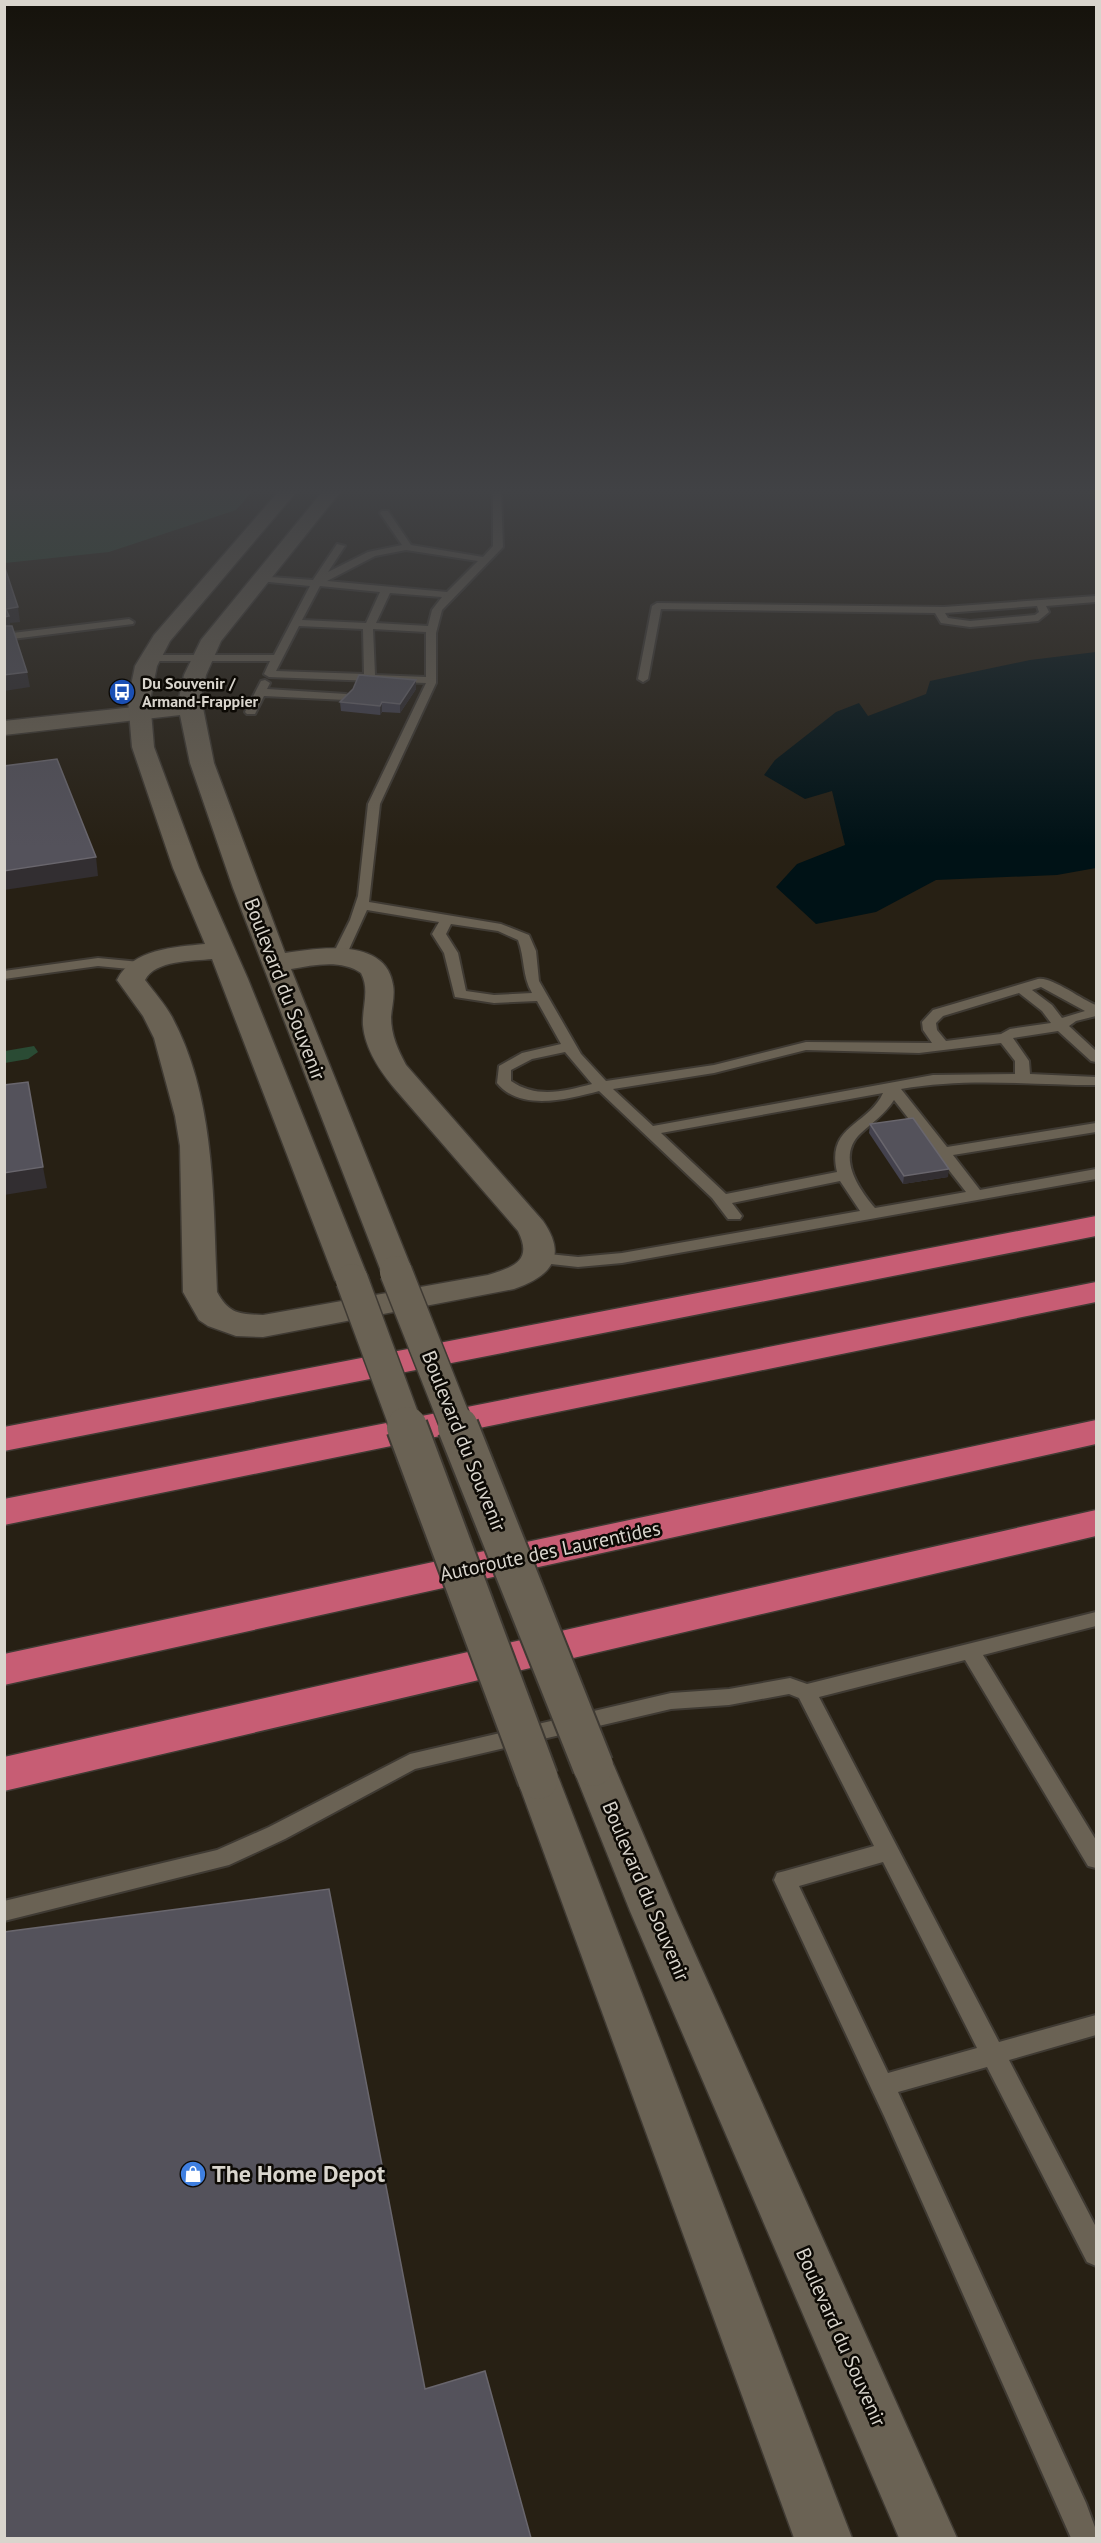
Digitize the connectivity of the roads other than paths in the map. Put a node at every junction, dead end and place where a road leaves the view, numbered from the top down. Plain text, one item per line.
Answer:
1 (184, 610) edge
2 (233, 610) edge
3 (302, 610) edge
4 (376, 610) edge
5 (437, 610) edge
6 (656, 610) edge
7 (915, 610) edge
8 (1043, 610) edge
9 (1091, 610) edge
10 (1065, 613) dead end
11 (129, 622) dead end
12 (295, 623) junction
13 (368, 627) junction
14 (431, 629) junction
15 (4, 637) edge
16 (150, 658) junction
17 (201, 658) junction
18 (277, 658) junction
19 (269, 674) junction
20 (370, 677) junction
21 (643, 679) dead end
22 (431, 680) junction
23 (260, 692) junction
24 (346, 697) edge
25 (190, 708) junction
26 (138, 712) junction
27 (250, 712) dead end
28 (4, 728) edge
29 (362, 905) junction
30 (446, 921) junction
31 (221, 950) junction
32 (339, 956) junction
33 (276, 963) junction
34 (140, 966) junction
35 (4, 975) edge
36 (1022, 988) junction
37 (539, 997) junction
38 (1096, 1011) edge
39 (1061, 1026) junction
40 (1005, 1038) junction
41 (942, 1046) junction
42 (569, 1047) junction
43 (1096, 1058) edge
44 (1023, 1079) junction
45 (1096, 1081) edge
46 (602, 1086) junction
47 (892, 1087) junction
48 (1096, 1127) edge
49 (649, 1131) junction
50 (944, 1152) junction
51 (1096, 1174) edge
52 (845, 1175) junction
53 (977, 1196) junction
54 (722, 1200) junction
55 (871, 1215) junction
56 (734, 1216) dead end
57 (1086, 1230) edge
58 (539, 1258) junction
59 (1096, 1292) edge
60 (1096, 1432) edge
61 (4, 1439) edge
62 (4, 1512) edge
63 (1096, 1523) edge
64 (1096, 1619) edge
65 (971, 1652) junction
66 (4, 1670) edge
67 (806, 1692) junction
68 (4, 1774) edge
69 (886, 1852) junction
70 (1096, 1859) edge
71 (4, 1911) edge
72 (1096, 2025) edge
73 (992, 2054) junction
74 (881, 2086) junction
75 (1096, 2253) edge
76 (823, 2538) edge
77 (928, 2538) edge
78 (1084, 2538) edge

1 - 16 street
2 - 17 street, Boulevard du Souvenir
3 - 12 lane
4 - 13 lane
5 - 14 lane
6 - 21 lane
7 - 8 lane
9 - 10 lane
11 - 15 lane
12 - 13 lane
12 - 18 lane
13 - 14 lane
13 - 20 lane
14 - 22 lane
16 - 17 lane
16 - 26 street
17 - 18 lane
17 - 25 street, Boulevard du Souvenir
18 - 19 lane
19 - 20 lane
19 - 23 lane
20 - 22 lane
22 - 29 lane
23 - 24 lane
23 - 27 lane
25 - 26 street
25 - 33 street, Boulevard du Souvenir
26 - 28 street
26 - 31 street
29 - 30 lane
29 - 32 lane
30 - 37 lane
30 - 37 lane
31 - 34 street
31 - 76 street, bridge
32 - 33 street
32 - 58 street
33 - 77 street, Boulevard du Souvenir, bridge
34 - 35 lane
34 - 58 street
36 - 38 lane
36 - 39 lane
36 - 41 lane
37 - 42 lane
38 - 39 lane
39 - 40 lane
39 - 43 lane
40 - 41 lane
40 - 44 lane
41 - 46 lane
42 - 46 lane
42 - 46 lane
44 - 45 lane
44 - 47 lane
46 - 49 lane
47 - 49 lane
47 - 50 lane
47 - 52 lane
48 - 50 lane
49 - 54 lane
50 - 53 lane
51 - 53 lane
52 - 54 lane
52 - 55 lane
53 - 55 lane
54 - 56 lane
55 - 58 lane
57 - 61 highway
59 - 62 highway
60 - 66 highway, Autoroute des Laurentides
63 - 68 highway
64 - 65 lane
65 - 67 lane
65 - 70 lane
67 - 69 lane
67 - 71 lane
69 - 73 lane
69 - 74 lane
72 - 73 lane
73 - 74 lane
73 - 75 lane
74 - 78 lane

